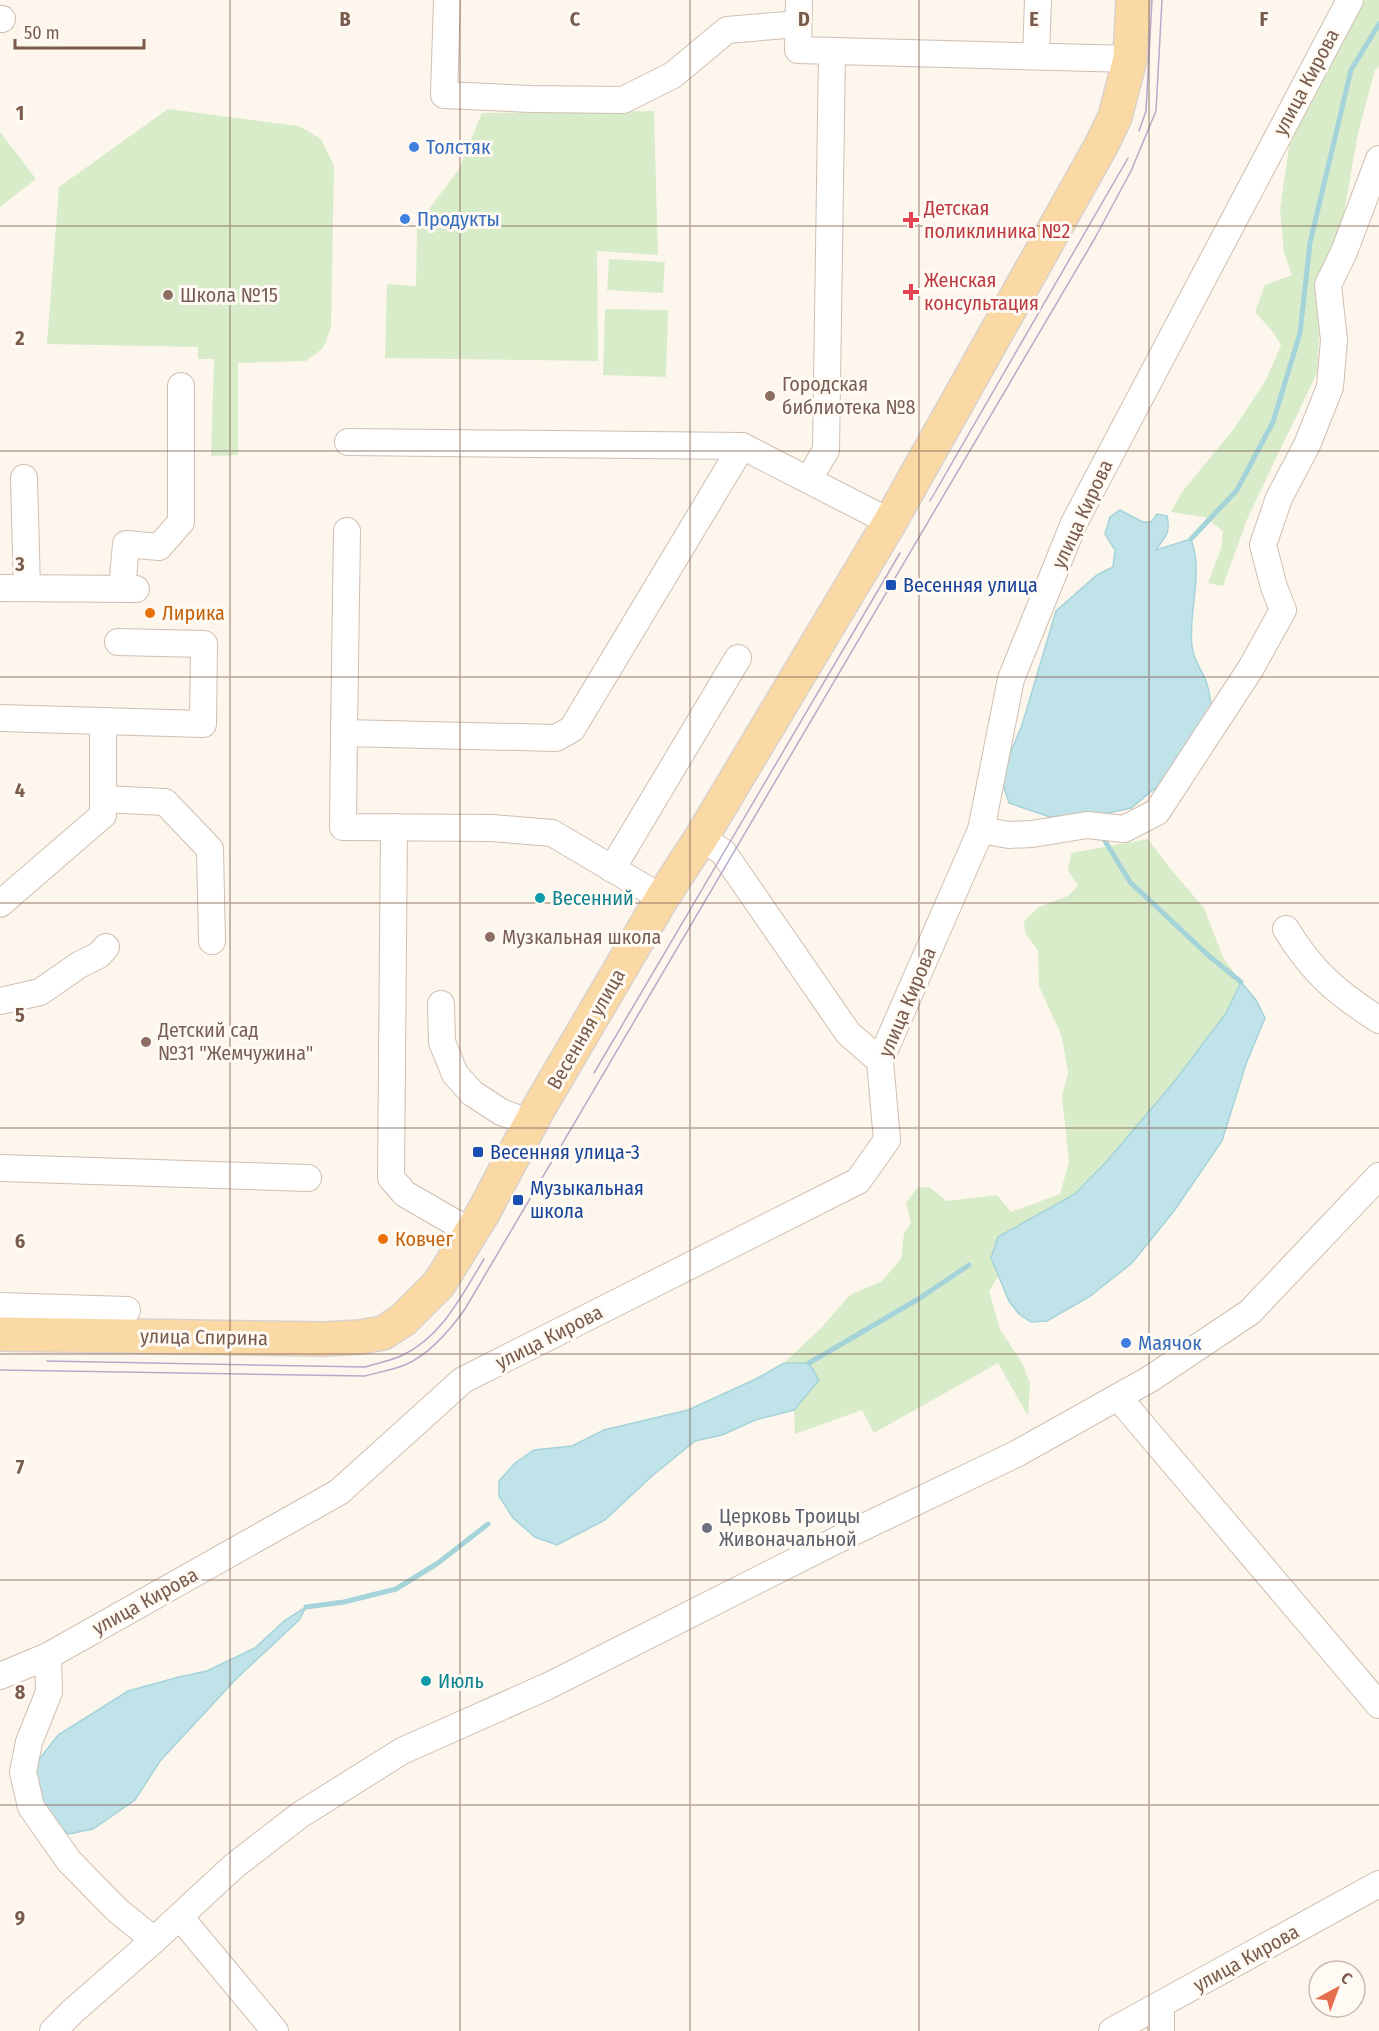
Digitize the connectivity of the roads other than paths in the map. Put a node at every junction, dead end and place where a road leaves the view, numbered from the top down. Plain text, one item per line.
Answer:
1 (447, 0) edge
2 (1038, 0) edge
3 (1132, 0) edge
4 (1350, 0) edge
5 (799, 12) edge
6 (832, 51) junction
7 (1036, 56) junction
8 (1130, 59) junction
9 (1379, 159) edge
10 (181, 386) dead end
11 (348, 442) dead end
12 (742, 446) junction
13 (24, 478) dead end
14 (809, 479) junction
15 (890, 522) junction
16 (347, 531) dead end
17 (0, 588) edge
18 (27, 588) junction
19 (118, 642) dead end
20 (738, 658) dead end
21 (0, 718) edge
22 (103, 721) junction
23 (344, 733) junction
24 (103, 799) junction
25 (394, 827) junction
26 (981, 830) junction
27 (701, 838) junction
28 (612, 869) junction
29 (662, 898) junction
30 (0, 904) edge
31 (1286, 929) dead end
32 (212, 941) dead end
33 (106, 947) dead end
34 (0, 1001) edge
35 (441, 1004) dead end
36 (1379, 1020) edge
37 (880, 1060) junction
38 (531, 1123) junction
39 (0, 1168) edge
40 (1379, 1176) edge
41 (308, 1178) dead end
42 (471, 1233) junction
43 (0, 1306) edge
44 (128, 1311) dead end
45 (403, 1320) joint
46 (0, 1334) edge
47 (1118, 1397) junction
48 (48, 1656) junction
49 (0, 1676) edge
50 (1379, 1705) edge
51 (1379, 1884) edge
52 (180, 1917) junction
53 (154, 1940) junction
54 (1161, 2005) junction
55 (53, 2031) edge
56 (275, 2031) edge
57 (1112, 2031) edge
58 (1161, 2031) edge

1 - 5 street
2 - 7 street
3 - 8 main road, Весенняя улица
4 - 26 street, улица Кирова
5 - 6 street
6 - 7 street
6 - 14 street
7 - 8 street
8 - 15 main road, Весенняя улица
9 - 26 street
10 - 18 street
11 - 12 street
12 - 14 street
12 - 23 street
13 - 18 street
14 - 15 street
15 - 27 main road, Весенняя улица
16 - 23 street
17 - 18 street
19 - 22 street
20 - 28 street
21 - 22 street
22 - 24 street
23 - 25 street
24 - 30 street
24 - 32 street
25 - 28 street
25 - 42 street
26 - 37 street, улица Кирова
27 - 29 main road, Весенняя улица
27 - 37 street
28 - 29 street
29 - 38 main road, Весенняя улица
31 - 36 street
33 - 34 street
35 - 38 street
37 - 48 street, улица Кирова
38 - 42 main road, Весенняя улица
39 - 41 street
40 - 47 street
42 - 45 main road, Весенняя улица
43 - 44 street
45 - 46 main road, улица Спирина
47 - 50 street
47 - 52 street
48 - 49 street, улица Кирова
48 - 53 street
51 - 54 street, улица Кирова
52 - 53 street
52 - 56 street
53 - 55 street
54 - 57 street, улица Кирова
54 - 58 street

